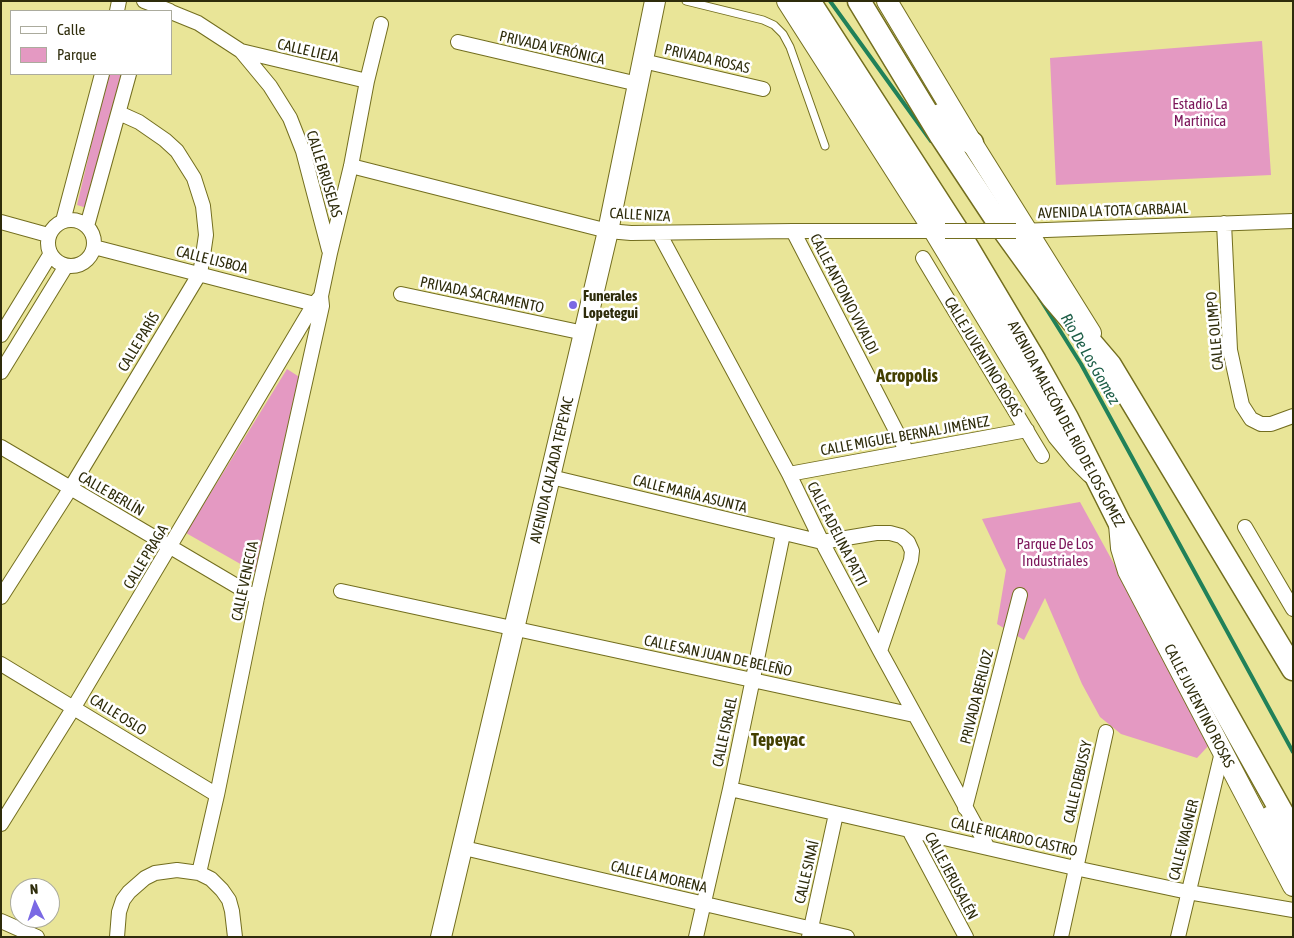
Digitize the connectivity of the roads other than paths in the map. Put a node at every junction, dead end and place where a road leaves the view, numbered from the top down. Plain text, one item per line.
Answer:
1 (146, 1) edge
2 (655, 1) edge
3 (686, 1) edge
4 (787, 1) edge
5 (808, 1) edge
6 (858, 1) edge
7 (868, 1) edge
8 (887, 1) edge
9 (166, 10) edge
10 (172, 12) edge
11 (381, 24) dead end
12 (458, 42) dead end
13 (241, 51) junction
14 (643, 61) junction
15 (102, 75) edge
16 (129, 75) edge
17 (367, 82) junction
18 (638, 84) junction
19 (763, 89) dead end
20 (119, 113) junction
21 (972, 143) junction
22 (825, 146) dead end
23 (351, 166) junction
24 (63, 221) junction
25 (1293, 221) edge
26 (1, 222) edge
27 (1224, 223) junction
28 (87, 226) junction
29 (608, 231) junction
30 (793, 231) junction
31 (940, 231) junction
32 (1022, 231) junction
33 (660, 233) junction
34 (48, 235) junction
35 (94, 248) junction
36 (330, 253) junction
37 (50, 256) junction
38 (923, 258) dead end
39 (66, 266) junction
40 (200, 273) junction
41 (402, 294) dead end
42 (319, 302) junction
43 (584, 333) junction
44 (1, 335) edge
45 (1110, 366) junction
46 (1, 372) edge
47 (1293, 416) edge
48 (1027, 430) junction
49 (1, 447) edge
50 (907, 452) junction
51 (1042, 456) dead end
52 (789, 474) junction
53 (1095, 476) junction
54 (551, 477) junction
55 (70, 489) junction
56 (1119, 522) junction
57 (1245, 528) dead end
58 (783, 534) junction
59 (822, 542) junction
60 (171, 547) junction
61 (341, 591) dead end
62 (1020, 595) dead end
63 (1, 597) edge
64 (257, 598) junction
65 (1293, 609) edge
66 (516, 628) junction
67 (880, 651) junction
68 (1, 664) edge
69 (1293, 669) edge
70 (752, 680) junction
71 (74, 707) junction
72 (914, 716) junction
73 (1229, 718) junction
74 (1106, 732) dead end
75 (1222, 752) junction
76 (730, 789) junction
77 (217, 795) junction
78 (965, 808) junction
79 (836, 814) junction
80 (1, 824) edge
81 (909, 830) junction
82 (1293, 832) edge
83 (464, 848) junction
84 (988, 848) junction
85 (1293, 865) edge
86 (1075, 868) junction
87 (199, 872) junction
88 (1293, 886) edge
89 (1188, 892) junction
90 (704, 904) junction
91 (1293, 910) edge
92 (1, 921) edge
93 (810, 933) edge
94 (37, 937) edge
95 (117, 937) edge
96 (235, 937) edge
97 (441, 937) edge
98 (696, 937) edge
99 (847, 937) edge
100 (966, 937) edge
101 (1061, 937) edge
102 (1178, 937) edge

1 - 9 street, CALLE BRUSELAS
2 - 14 street, AVENIDA CALZADA TEPEYAC
3 - 22 lane
4 - 31 street
5 - 53 main road, AVENIDA MALECÓN DEL RÍO DE LOS GÓMEZ
6 - 45 main road
7 - 21 main road
8 - 21 street
10 - 13 street, CALLE BRUSELAS
11 - 17 street, CALLE VENECIA
12 - 18 street, PRIVADA VERÓNICA
13 - 17 street, CALLE LIEJA
13 - 36 street, CALLE BRUSELAS
14 - 18 street, AVENIDA CALZADA TEPEYAC
14 - 19 street, PRIVADA ROSAS
15 - 24 street
16 - 20 street
17 - 23 street, CALLE VENECIA
18 - 29 street, AVENIDA CALZADA TEPEYAC
20 - 28 street
20 - 40 street, CALLE PARÍS
21 - 32 street
23 - 29 street, CALLE NIZA
23 - 36 street, CALLE VENECIA
24 - 28 street
24 - 34 street
25 - 27 street, AVENIDA LA TOTA CARBAJAL
26 - 34 street
27 - 32 street, AVENIDA LA TOTA CARBAJAL
27 - 47 street, CALLE OLIMPO
28 - 35 street
29 - 33 street, CALLE NIZA
29 - 43 street, AVENIDA CALZADA TEPEYAC
30 - 31 street, CALLE NIZA
30 - 33 street, CALLE NIZA
30 - 50 street, CALLE ANTONIO VIVALDI
31 - 32 street, AVENIDA LA TOTA CARBAJAL, bridge
31 - 53 street, CALLE JUVENTINO ROSAS
32 - 45 street
33 - 52 street, CALLE ADELINA PATTI
34 - 37 street
35 - 39 street
35 - 40 street, CALLE LISBOA
36 - 42 street, CALLE VENECIA
37 - 39 street
37 - 44 street
38 - 48 street, CALLE JUVENTINO ROSAS
39 - 46 street
40 - 42 street, CALLE LISBOA
40 - 55 street, CALLE PARÍS
41 - 43 street, PRIVADA SACRAMENTO
42 - 60 street, CALLE PRAGA
42 - 64 street, CALLE VENECIA
43 - 54 street, AVENIDA CALZADA TEPEYAC
45 - 69 main road
48 - 50 street, CALLE MIGUEL BERNAL JIMÉNEZ
48 - 51 street, CALLE JUVENTINO ROSAS
49 - 55 street, CALLE BERLÍN
50 - 52 street, CALLE MIGUEL BERNAL JIMÉNEZ
52 - 59 street, CALLE ADELINA PATTI
53 - 56 main road, AVENIDA MALECÓN DEL RÍO DE LOS GÓMEZ
54 - 58 street, CALLE MARÍA ASUNTA
54 - 66 street, AVENIDA CALZADA TEPEYAC
55 - 60 street, CALLE BERLÍN
55 - 63 street, CALLE PARÍS
56 - 73 main road, AVENIDA MALECÓN DEL RÍO DE LOS GÓMEZ
56 - 75 street, CALLE JUVENTINO ROSAS
57 - 65 street
58 - 59 street, CALLE MARÍA ASUNTA
58 - 70 street, CALLE ISRAEL
59 - 67 street, CALLE ADELINA PATTI
59 - 67 street
60 - 64 street, CALLE BERLÍN
60 - 71 street, CALLE PRAGA
61 - 66 street, CALLE SAN JUAN DE BELEÑO
62 - 78 street, PRIVADA BERLIOZ
64 - 77 street, CALLE VENECIA
66 - 70 street, CALLE SAN JUAN DE BELEÑO
66 - 83 street, AVENIDA CALZADA TEPEYAC
67 - 72 street, CALLE ADELINA PATTI
68 - 71 street, CALLE OSLO
70 - 72 street, CALLE SAN JUAN DE BELEÑO
70 - 76 street, CALLE ISRAEL
71 - 77 street, CALLE OSLO
71 - 80 street, CALLE PRAGA
72 - 78 street, CALLE ADELINA PATTI
73 - 82 main road, AVENIDA MALECÓN DEL RÍO DE LOS GÓMEZ
73 - 85 main road
74 - 86 street, CALLE DEBUSSY
75 - 88 street, CALLE JUVENTINO ROSAS
75 - 89 street, CALLE WAGNER
76 - 79 street, CALLE RICARDO CASTRO
76 - 90 street, CALLE ISRAEL
77 - 87 street, CALLE VENECIA
78 - 84 street, CALLE ADELINA PATTI
79 - 81 street, CALLE RICARDO CASTRO
79 - 93 street, CALLE SINAÍ
81 - 84 street, CALLE RICARDO CASTRO
81 - 100 street, CALLE JERUSALÉN
83 - 90 street, CALLE LA MORENA
83 - 97 street, AVENIDA CALZADA TEPEYAC
84 - 86 street, CALLE RICARDO CASTRO
86 - 89 street, CALLE RICARDO CASTRO
86 - 101 street, CALLE DEBUSSY
87 - 95 street
87 - 96 street
89 - 91 street, CALLE RICARDO CASTRO
89 - 102 street, CALLE WAGNER
90 - 93 street, CALLE LA MORENA
90 - 98 street, CALLE ISRAEL
92 - 94 street
93 - 99 street, CALLE LA MORENA

